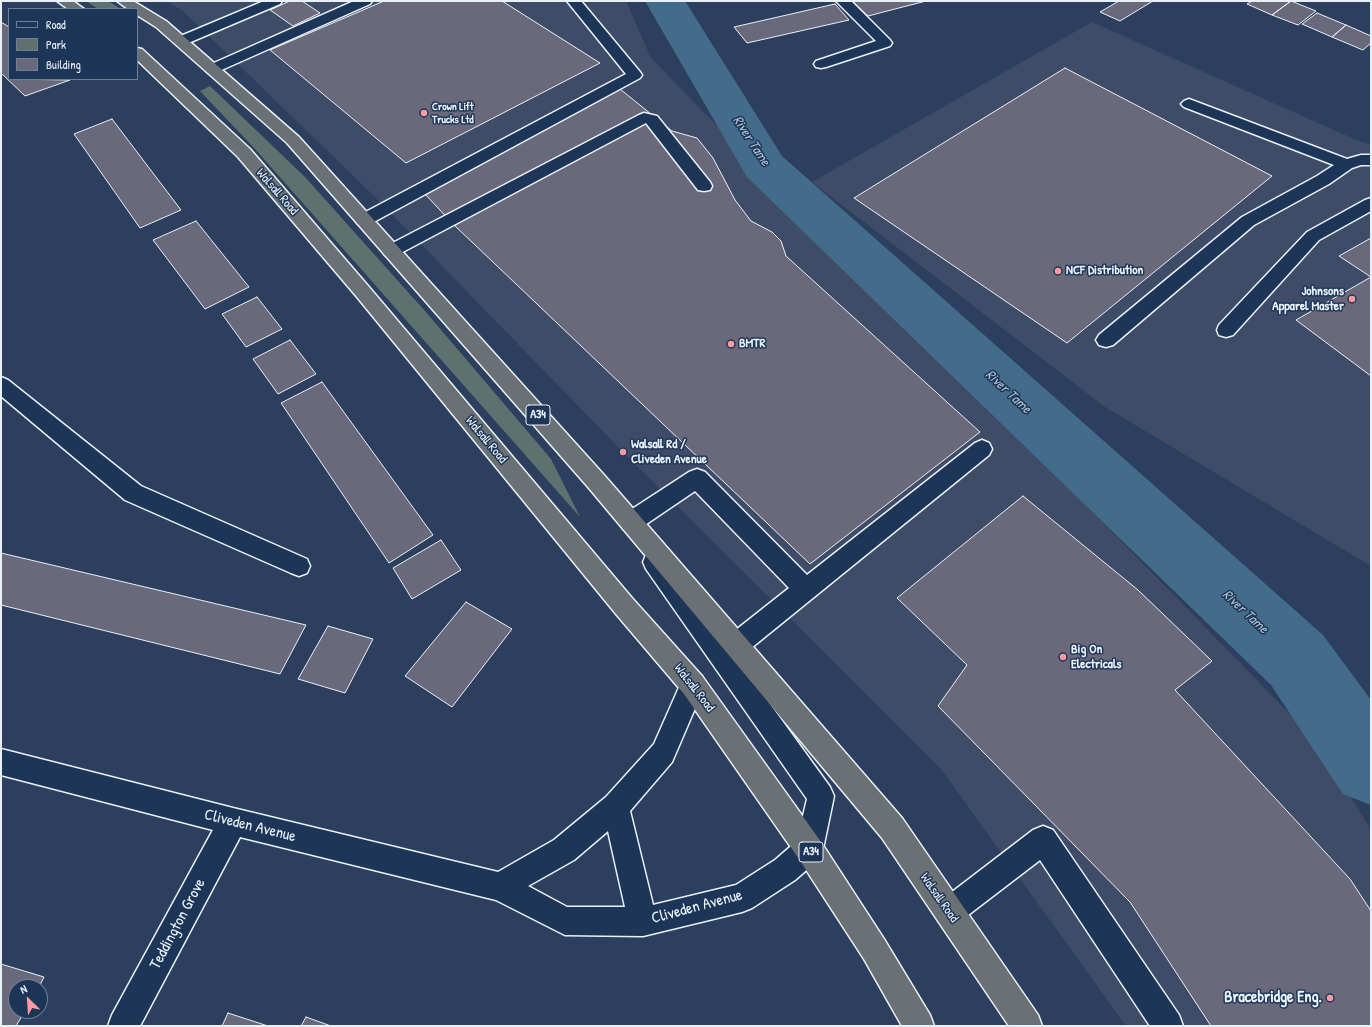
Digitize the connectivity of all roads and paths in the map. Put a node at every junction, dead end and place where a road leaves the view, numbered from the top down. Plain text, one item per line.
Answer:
1 (64, 1) edge
2 (124, 1) edge
3 (275, 1) edge
4 (366, 1) edge
5 (574, 1) edge
6 (843, 1) edge
7 (75, 8) edge
8 (135, 8) edge
9 (138, 10) edge
10 (181, 41) junction
11 (138, 53) edge
12 (821, 64) dead end
13 (212, 69) junction
14 (1189, 104) dead end
15 (1371, 160) edge
16 (1346, 164) junction
17 (704, 186) dead end
18 (1371, 204) edge
19 (364, 220) junction
20 (391, 251) junction
21 (1226, 330) dead end
22 (1106, 340) dead end
23 (1, 385) edge
24 (982, 449) dead end
25 (596, 481) junction
26 (631, 522) junction
27 (299, 566) dead end
28 (806, 590) junction
29 (736, 645) junction
30 (694, 685) junction
31 (1, 762) edge
32 (616, 807) junction
33 (233, 822) junction
34 (809, 849) junction
35 (500, 887) junction
36 (949, 912) junction
37 (643, 922) junction
38 (123, 1026) edge
39 (919, 1026) edge
40 (1027, 1026) edge
41 (1168, 1026) edge

1 - 7 highway
2 - 8 highway, Walsall Road / A34
3 - 10 street
4 - 13 street
5 - 19 street
6 - 12 street
9 - 10 highway, Walsall Road / A34
10 - 13 highway, Walsall Road / A34
11 - 30 highway, Walsall Road / A34
13 - 19 highway, Walsall Road / A34
14 - 16 street
15 - 16 street
16 - 22 street
17 - 20 street
18 - 21 street
19 - 20 highway, Walsall Road / A34
20 - 25 highway, Walsall Road / A34
23 - 27 street
24 - 28 street
25 - 26 highway, Walsall Road / A34
25 - 34 street, Walsall Road
26 - 28 street
26 - 29 highway, Walsall Road / A34
28 - 29 street
29 - 36 highway, Walsall Road / A34
30 - 32 street
30 - 34 highway, Walsall Road / A34
31 - 33 street, Cliveden Avenue
32 - 35 street
32 - 37 street, Cliveden Avenue
33 - 35 street, Cliveden Avenue
33 - 38 street, Teddington Grove
34 - 37 street, Cliveden Avenue
34 - 39 highway, Walsall Road / A34
35 - 37 street, Cliveden Avenue
36 - 40 highway, Walsall Road / A34
36 - 41 street

